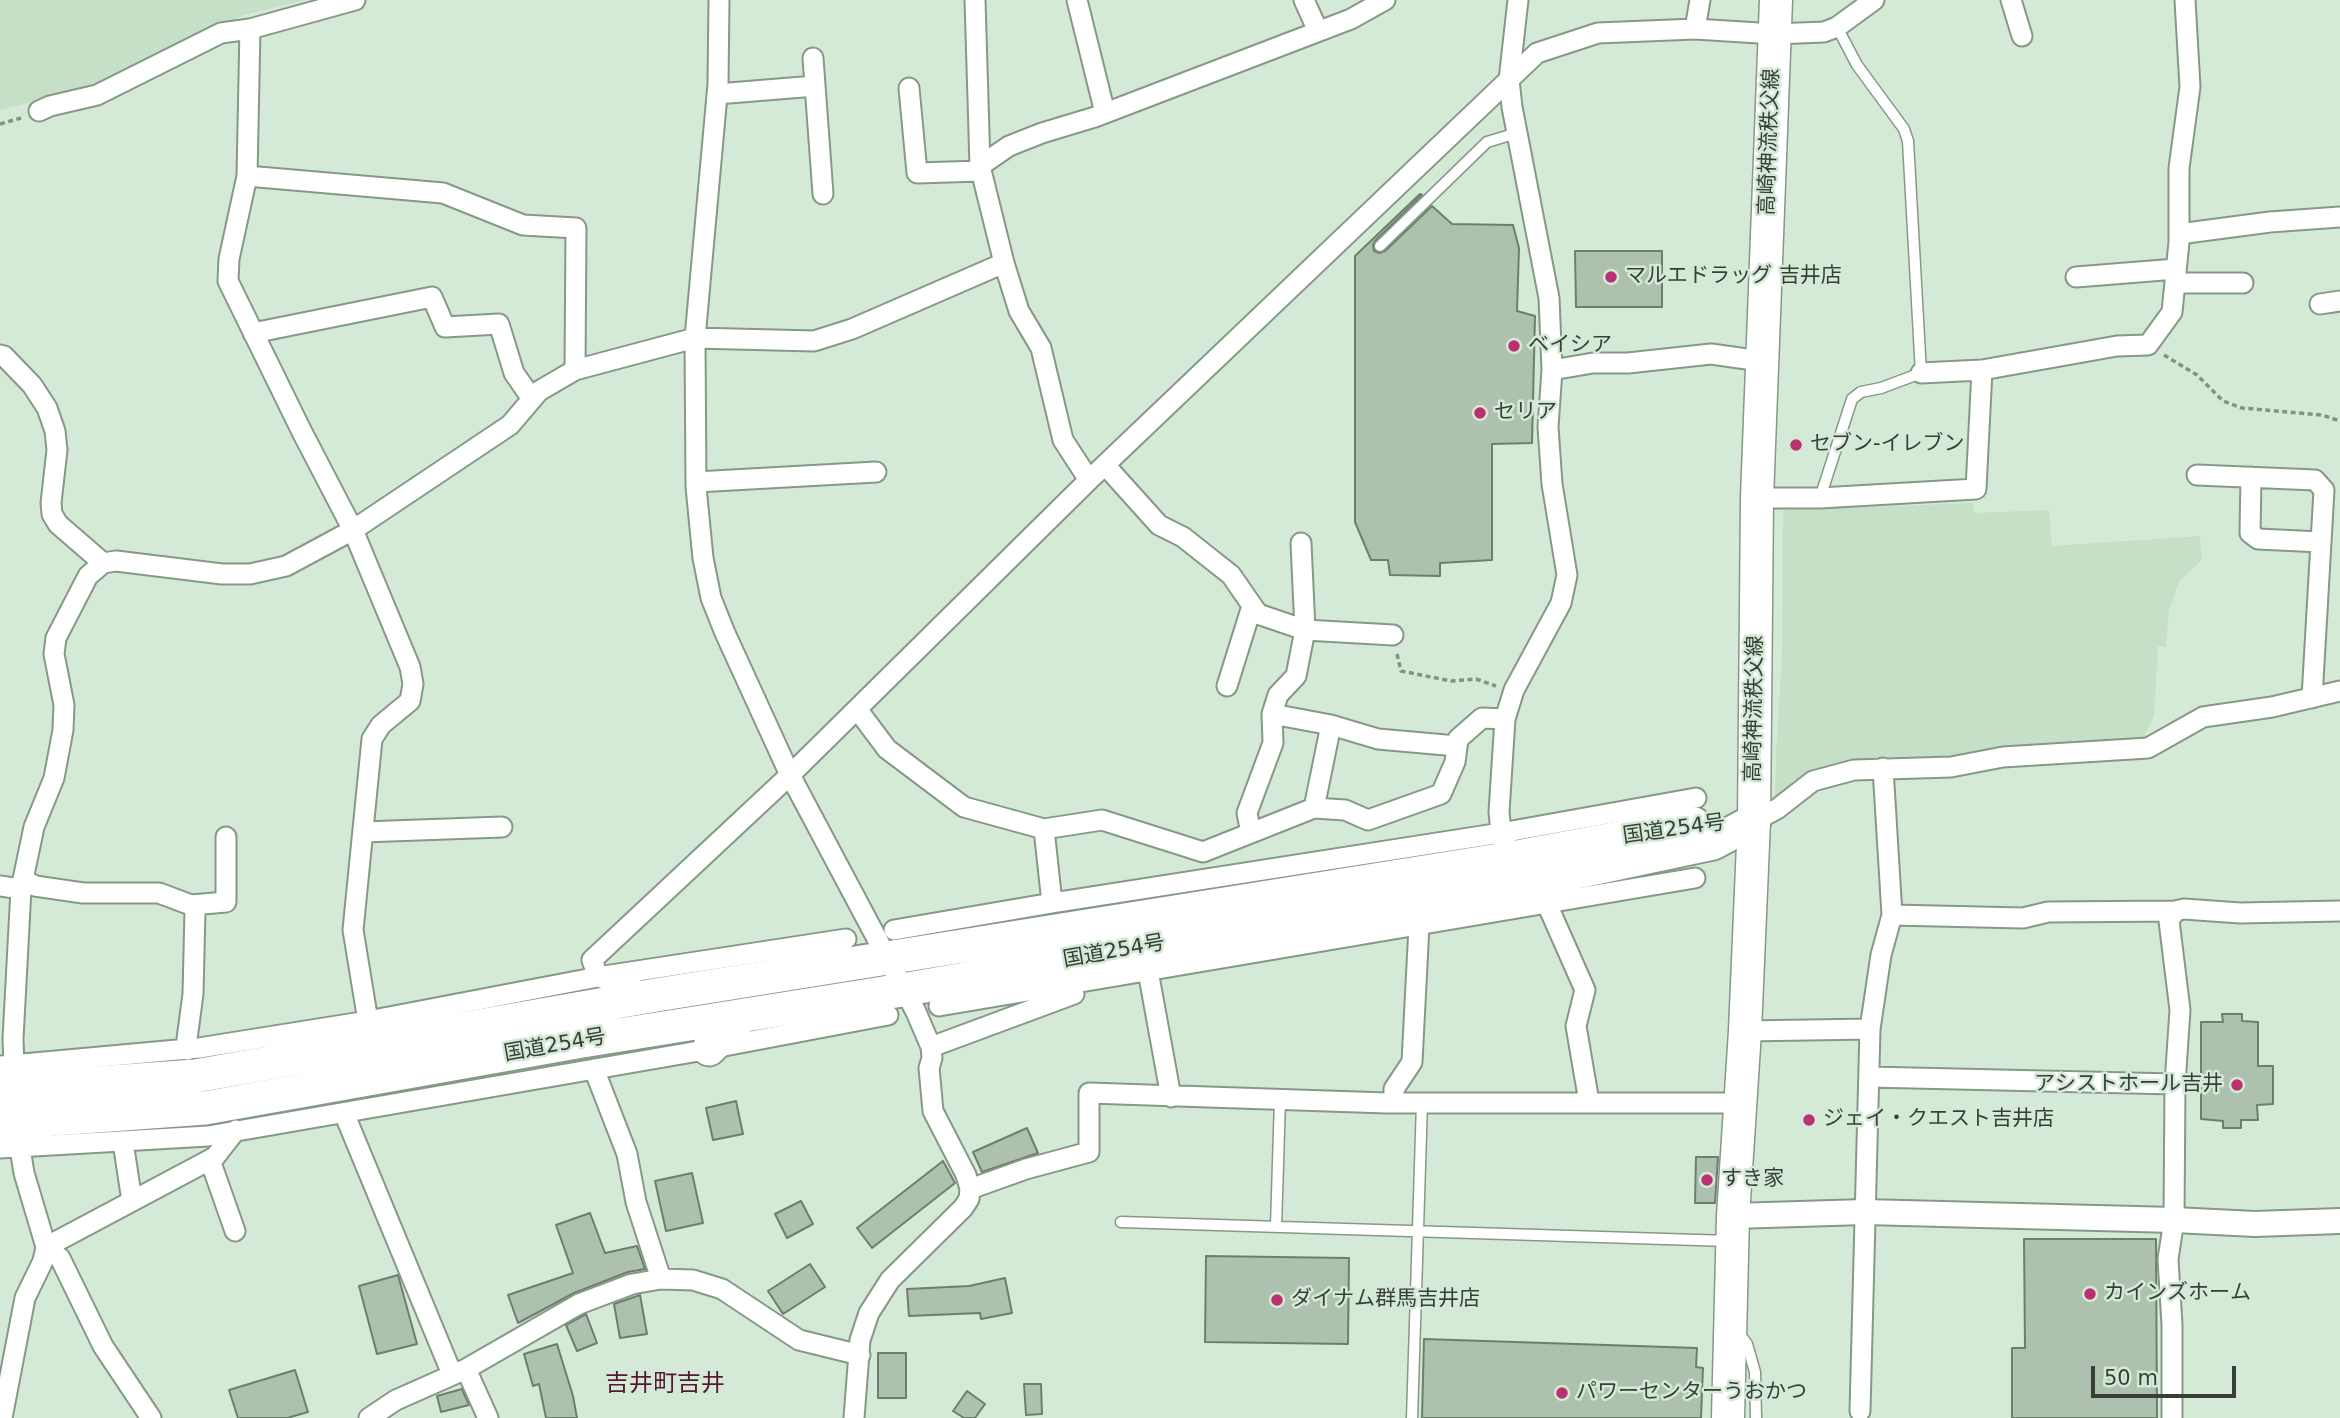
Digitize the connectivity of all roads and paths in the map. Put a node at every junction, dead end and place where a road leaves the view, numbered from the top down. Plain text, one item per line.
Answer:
1 (355, 0) edge
2 (719, 0) edge
3 (975, 0) edge
4 (1077, 0) edge
5 (1304, 0) edge
6 (1385, 0) edge
7 (1518, 0) edge
8 (1700, 0) edge
9 (1776, 0) edge
10 (1874, 0) edge
11 (2011, 0) edge
12 (2185, 0) edge
13 (1837, 27) junction
14 (250, 29) junction
15 (1695, 29) junction
16 (1318, 31) junction
17 (1775, 34) junction
18 (2022, 36) dead end
19 (813, 58) dead end
20 (1509, 80) junction
21 (815, 86) junction
22 (909, 88) dead end
23 (717, 94) junction
24 (39, 111) dead end
25 (1105, 113) junction
26 (1517, 133) junction
27 (981, 168) junction
28 (247, 176) junction
29 (823, 194) dead end
30 (2340, 217) edge
31 (2179, 234) junction
32 (1380, 246) dead end
33 (1004, 263) junction
34 (2176, 276) junction
35 (2076, 277) dead end
36 (2243, 283) dead end
37 (2340, 300) edge
38 (2320, 304) dead end
39 (253, 333) junction
40 (695, 338) junction
41 (2148, 345) junction
42 (0, 355) edge
43 (1761, 361) junction
44 (575, 370) junction
45 (1552, 370) junction
46 (1982, 370) junction
47 (1921, 373) junction
48 (532, 398) junction
49 (2340, 421) edge
50 (1105, 465) junction
51 (876, 472) dead end
52 (2197, 475) dead end
53 (2251, 477) junction
54 (1089, 480) junction
55 (696, 482) junction
56 (1757, 498) junction
57 (1820, 498) junction
58 (354, 530) junction
59 (2321, 542) junction
60 (1301, 543) dead end
61 (103, 563) junction
62 (1252, 606) junction
63 (1305, 630) junction
64 (1393, 635) joint
65 (1227, 686) dead end
66 (2340, 691) edge
67 (1512, 697) junction
68 (2312, 698) junction
69 (857, 709) junction
70 (1272, 713) junction
71 (1505, 719) junction
72 (1331, 725) junction
73 (1457, 746) junction
74 (1883, 768) junction
75 (790, 775) junction
76 (1696, 798) dead end
77 (1314, 808) junction
78 (1754, 821) junction
79 (502, 827) dead end
80 (1044, 830) junction
81 (363, 832) junction
82 (1251, 833) junction
83 (226, 837) dead end
84 (1506, 846) junction
85 (1562, 875) junction
86 (1695, 878) dead end
87 (22, 884) junction
88 (0, 886) edge
89 (1058, 902) junction
90 (1547, 904) junction
91 (191, 905) junction
92 (1521, 909) junction
93 (2175, 911) junction
94 (2340, 912) edge
95 (1892, 915) junction
96 (1419, 926) junction
97 (1008, 938) junction
98 (846, 939) dead end
99 (890, 945) junction
100 (1103, 953) junction
101 (1151, 970) junction
102 (598, 978) junction
103 (1071, 982) junction
104 (656, 995) junction
105 (895, 1002) junction
106 (939, 1006) dead end
107 (742, 1016) junction
108 (368, 1021) junction
109 (1870, 1030) junction
110 (1745, 1031) junction
111 (7, 1038) edge
112 (931, 1047) junction
113 (193, 1049) junction
114 (709, 1049) junction
115 (594, 1069) junction
116 (1868, 1077) junction
117 (7, 1078) edge
118 (152, 1079) junction
119 (2175, 1084) junction
120 (1171, 1097) junction
121 (1280, 1100) junction
122 (1394, 1102) junction
123 (1422, 1102) junction
124 (1589, 1102) junction
125 (1739, 1103) junction
126 (344, 1113) junction
127 (236, 1130) junction
128 (9, 1136) edge
129 (208, 1136) junction
130 (123, 1142) junction
131 (213, 1158) junction
132 (970, 1189) junction
133 (132, 1201) junction
134 (1865, 1212) junction
135 (2174, 1220) junction
136 (2340, 1220) edge
137 (1121, 1223) dead end
138 (1276, 1227) junction
139 (1733, 1229) junction
140 (235, 1230) dead end
141 (1418, 1232) junction
142 (46, 1247) junction
143 (661, 1279) junction
144 (1731, 1321) junction
145 (860, 1355) junction
146 (459, 1371) junction
147 (1860, 1411) dead end
148 (2, 1418) edge
149 (151, 1418) edge
150 (369, 1418) edge
151 (488, 1418) edge
152 (854, 1418) edge
153 (1412, 1418) edge
154 (1728, 1418) edge
155 (1756, 1418) edge
156 (2172, 1418) edge

1 - 14 street
2 - 23 street
3 - 27 street
4 - 25 street
5 - 16 street
6 - 16 street
7 - 20 street
8 - 15 street
9 - 17 main road, 高崎神流秩父線
10 - 13 street
11 - 18 street
12 - 31 street
13 - 17 street
13 - 47 lane
14 - 24 street
14 - 28 street
15 - 17 street
15 - 20 street
16 - 25 street
17 - 43 main road, 高崎神流秩父線
19 - 21 street
20 - 26 street
20 - 50 street
21 - 23 street
21 - 29 street
22 - 27 street
23 - 40 street
25 - 27 street
26 - 32 lane
26 - 45 street
27 - 33 street
28 - 39 street
28 - 44 street
30 - 31 street
31 - 34 street
33 - 40 street
33 - 54 street
34 - 35 street
34 - 36 street
34 - 41 street
37 - 38 street
39 - 48 street
39 - 58 street
40 - 44 street
40 - 55 street
41 - 46 street
41 - 49 path
42 - 61 street
43 - 45 street
43 - 56 main road, 高崎神流秩父線
44 - 48 street
45 - 67 street
46 - 47 street
46 - 57 street
47 - 57 lane
48 - 58 street
50 - 54 street
50 - 62 street
51 - 55 street
52 - 53 street
53 - 59 street
53 - 59 street
54 - 69 street
55 - 75 street
56 - 57 street
56 - 78 main road, 高崎神流秩父線
58 - 61 street
58 - 81 street
59 - 68 street
60 - 63 street
61 - 87 street
62 - 63 street
62 - 65 street
63 - 64 street
63 - 70 street
64 - 67 path
66 - 68 street
67 - 71 street
68 - 74 street
69 - 75 street
69 - 80 street
70 - 72 street
70 - 82 street
71 - 73 street
71 - 84 street
72 - 73 street
72 - 77 street
73 - 77 street
74 - 78 street
74 - 95 street
75 - 99 street
75 - 102 street
76 - 84 street
77 - 82 street
78 - 84 highway, 国道254号
78 - 85 highway, 国道254号
78 - 110 main road, 高崎神流秩父線
79 - 81 street
80 - 82 street
80 - 89 street
81 - 108 street
83 - 91 street
84 - 89 street
84 - 97 highway, 国道254号
85 - 92 street
85 - 100 highway, 国道254号
86 - 90 street
87 - 88 street
87 - 91 street
87 - 111 street
89 - 97 street
89 - 99 street
90 - 92 street
90 - 124 street
91 - 113 street
92 - 96 street
93 - 94 street
93 - 95 street
93 - 119 street
95 - 109 street
96 - 101 street
96 - 122 street
97 - 99 highway, 国道254号
98 - 102 street
99 - 104 highway, 国道254号
99 - 105 street
100 - 101 street
100 - 105 highway, 国道254号
101 - 103 street
101 - 120 street
102 - 104 street
102 - 108 street
103 - 106 street
103 - 112 street
104 - 118 highway, 国道254号
105 - 107 highway, 国道254号
105 - 112 street
105 - 114 street
107 - 114 highway
107 - 128 highway, 国道254号
108 - 113 street
109 - 110 street
109 - 116 street
110 - 125 main road, 高崎神流秩父線
111 - 117 street
112 - 132 street
113 - 117 street
113 - 118 street
114 - 115 street
115 - 126 street
115 - 143 street
116 - 119 street
116 - 134 street
117 - 118 highway, 国道254号
117 - 128 street
119 - 135 street
120 - 121 street
120 - 132 street
121 - 122 street
121 - 138 lane
122 - 123 street
123 - 124 street
123 - 141 lane
124 - 125 street
125 - 139 main road, 高崎神流秩父線
126 - 127 street
126 - 146 street
127 - 129 street
127 - 131 street
128 - 130 street
128 - 142 street
129 - 130 street
129 - 131 street
130 - 133 street
131 - 133 street
131 - 140 street
132 - 145 street
133 - 142 street
134 - 135 street
134 - 139 street
134 - 147 street
135 - 136 street
135 - 156 street
137 - 138 lane
138 - 141 lane
139 - 141 lane
139 - 144 main road, 高崎神流秩父線
141 - 153 lane
142 - 148 street
142 - 149 street
143 - 145 street
143 - 146 street
144 - 154 main road, 高崎神流秩父線
144 - 155 lane
145 - 152 street
146 - 150 street
146 - 151 street

